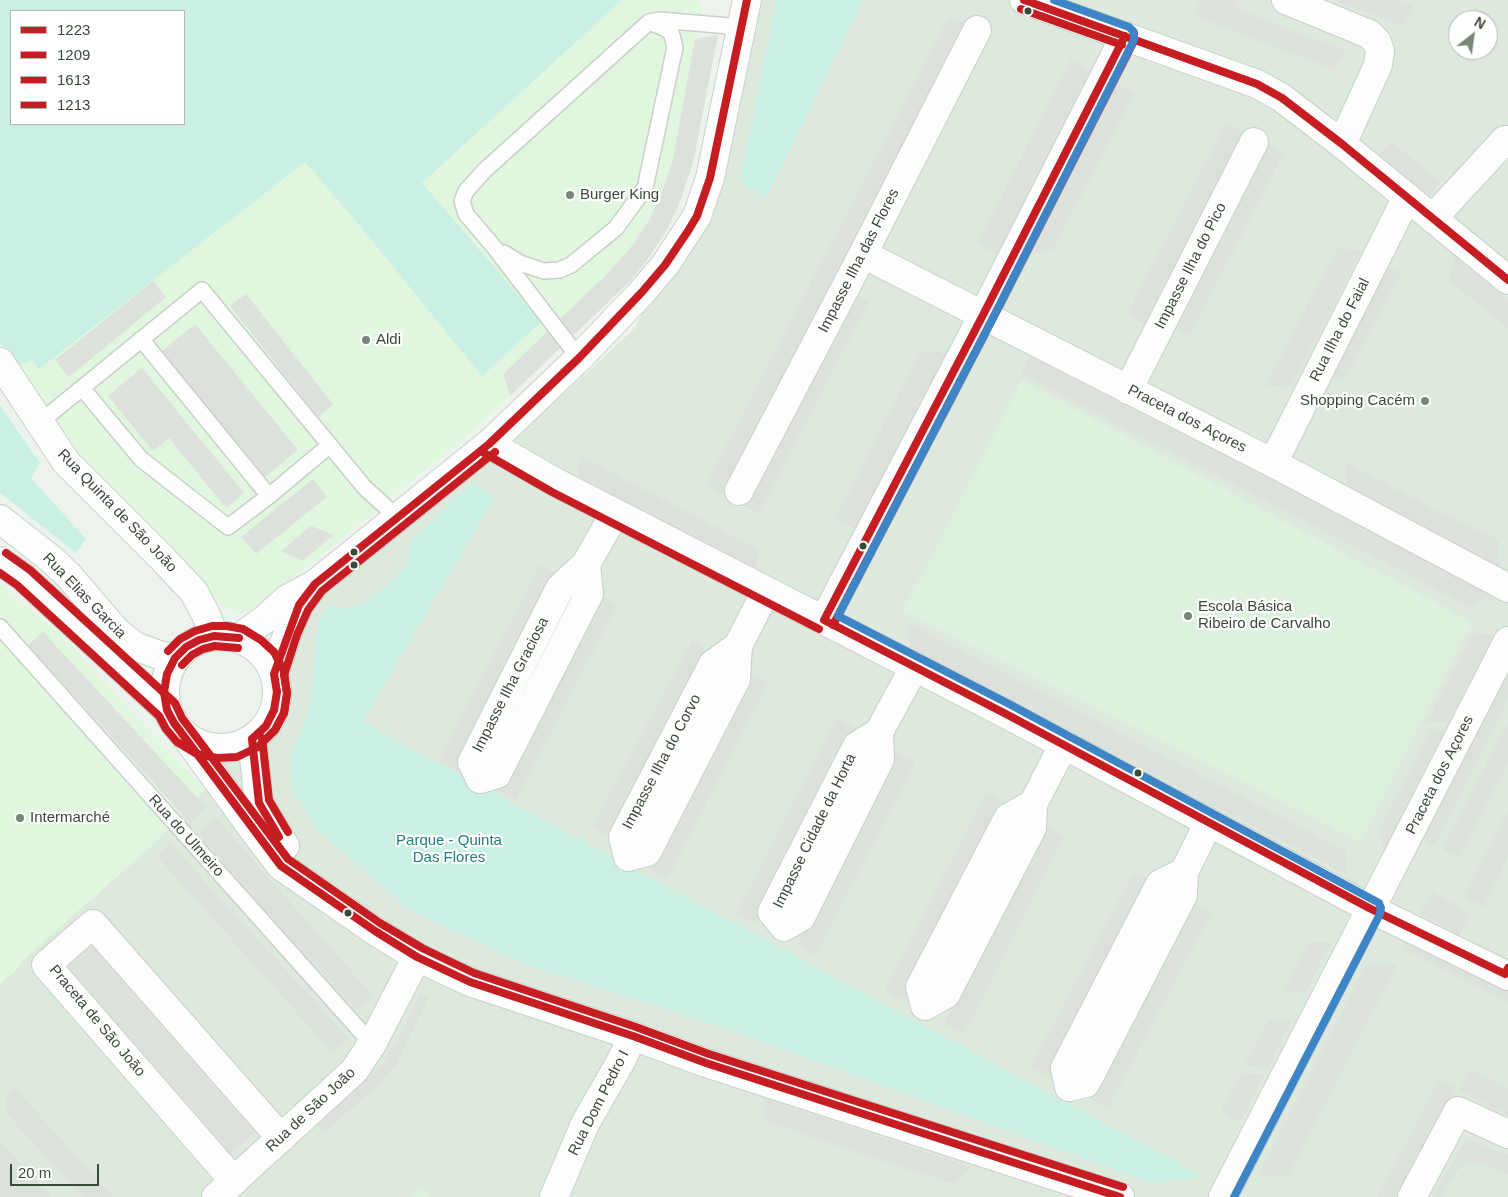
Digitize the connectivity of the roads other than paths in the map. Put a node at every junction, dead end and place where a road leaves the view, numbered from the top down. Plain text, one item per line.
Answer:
1 (747, 0) edge
2 (1024, 0) edge
3 (1286, 0) edge
4 (649, 22) junction
5 (741, 27) junction
6 (977, 30) dead end
7 (1125, 36) junction
8 (1508, 140) edge
9 (1254, 142) dead end
10 (1342, 144) junction
11 (1407, 197) junction
12 (1433, 218) junction
13 (494, 247) junction
14 (863, 254) junction
15 (1508, 280) edge
16 (983, 315) junction
17 (141, 339) junction
18 (579, 358) junction
19 (0, 362) edge
20 (82, 388) junction
21 (1128, 390) junction
22 (39, 423) junction
23 (489, 444) junction
24 (330, 445) junction
25 (1273, 463) junction
26 (739, 491) dead end
27 (269, 496) junction
28 (615, 513) junction
29 (398, 518) junction
30 (0, 519) edge
31 (0, 562) edge
32 (586, 564) junction
33 (315, 584) junction
34 (1508, 588) edge
35 (766, 591) junction
36 (824, 620) junction
37 (0, 627) edge
38 (226, 637) junction
39 (1508, 641) edge
40 (738, 646) junction
41 (175, 658) junction
42 (915, 666) junction
43 (274, 674) junction
44 (167, 710) junction
45 (879, 732) junction
46 (184, 734) junction
47 (252, 739) junction
48 (1064, 744) junction
49 (1033, 804) junction
50 (1210, 822) junction
51 (1184, 872) junction
52 (338, 904) junction
53 (1371, 909) junction
54 (417, 957) junction
55 (1507, 973) edge
56 (633, 1036) junction
57 (372, 1044) junction
58 (1508, 1134) edge
59 (280, 1138) junction
60 (225, 1189) edge
61 (554, 1197) edge
62 (1120, 1197) edge
63 (1223, 1197) edge
64 (1412, 1197) edge

1 - 5 street
2 - 7 street
3 - 10 street
4 - 5 lane
4 - 13 lane
4 - 13 lane
5 - 18 street
6 - 14 street, Impasse Ilha das Flores
7 - 10 street
7 - 16 street
8 - 12 street
9 - 21 street, Impasse Ilha do Pico
10 - 11 street
11 - 12 street
11 - 25 street, Rua Ilha do Faial
12 - 15 street
13 - 18 lane
14 - 16 street, Praceta dos Açores
14 - 26 street, Impasse Ilha das Flores
16 - 21 street, Praceta dos Açores
16 - 36 street
17 - 20 lane
17 - 24 lane
17 - 27 lane
18 - 23 street
19 - 22 street, Rua Quinta de São João
20 - 22 lane
20 - 27 lane
21 - 25 street, Praceta dos Açores
22 - 38 street, Rua Quinta de São João
23 - 28 street
23 - 29 street
24 - 27 lane
24 - 29 lane
25 - 34 street, Praceta dos Açores
28 - 32 street, Impasse Ilha Graciosa
28 - 35 street
29 - 33 street
30 - 41 street, Rua Elias Garcia
31 - 44 street, Rua Elias Garcia
32 - 32 street, Impasse Ilha Graciosa
33 - 38 street
33 - 43 street
35 - 36 street
35 - 40 street, Impasse Ilha do Corvo
36 - 42 street
37 - 57 lane, Rua do Ulmeiro
38 - 41 street
38 - 43 street
39 - 53 street, Praceta dos Açores
40 - 40 street, Impasse Ilha do Corvo
41 - 44 street
42 - 45 street, Impasse Cidade da Horta
42 - 48 street
43 - 47 street
44 - 46 street
45 - 45 street, Impasse Cidade da Horta
46 - 47 street
46 - 52 street
47 - 52 street
48 - 49 street
48 - 50 street
49 - 49 street
50 - 51 street
50 - 53 street
51 - 51 street
52 - 54 street
53 - 55 street
53 - 63 street, Praceta dos Açores
54 - 56 street
54 - 57 street, Rua de São João
56 - 61 street, Rua Dom Pedro I
56 - 62 street
57 - 59 street, Rua de São João
58 - 64 street
59 - 60 street, Rua de São João
59 - 60 street, Praceta de São João

